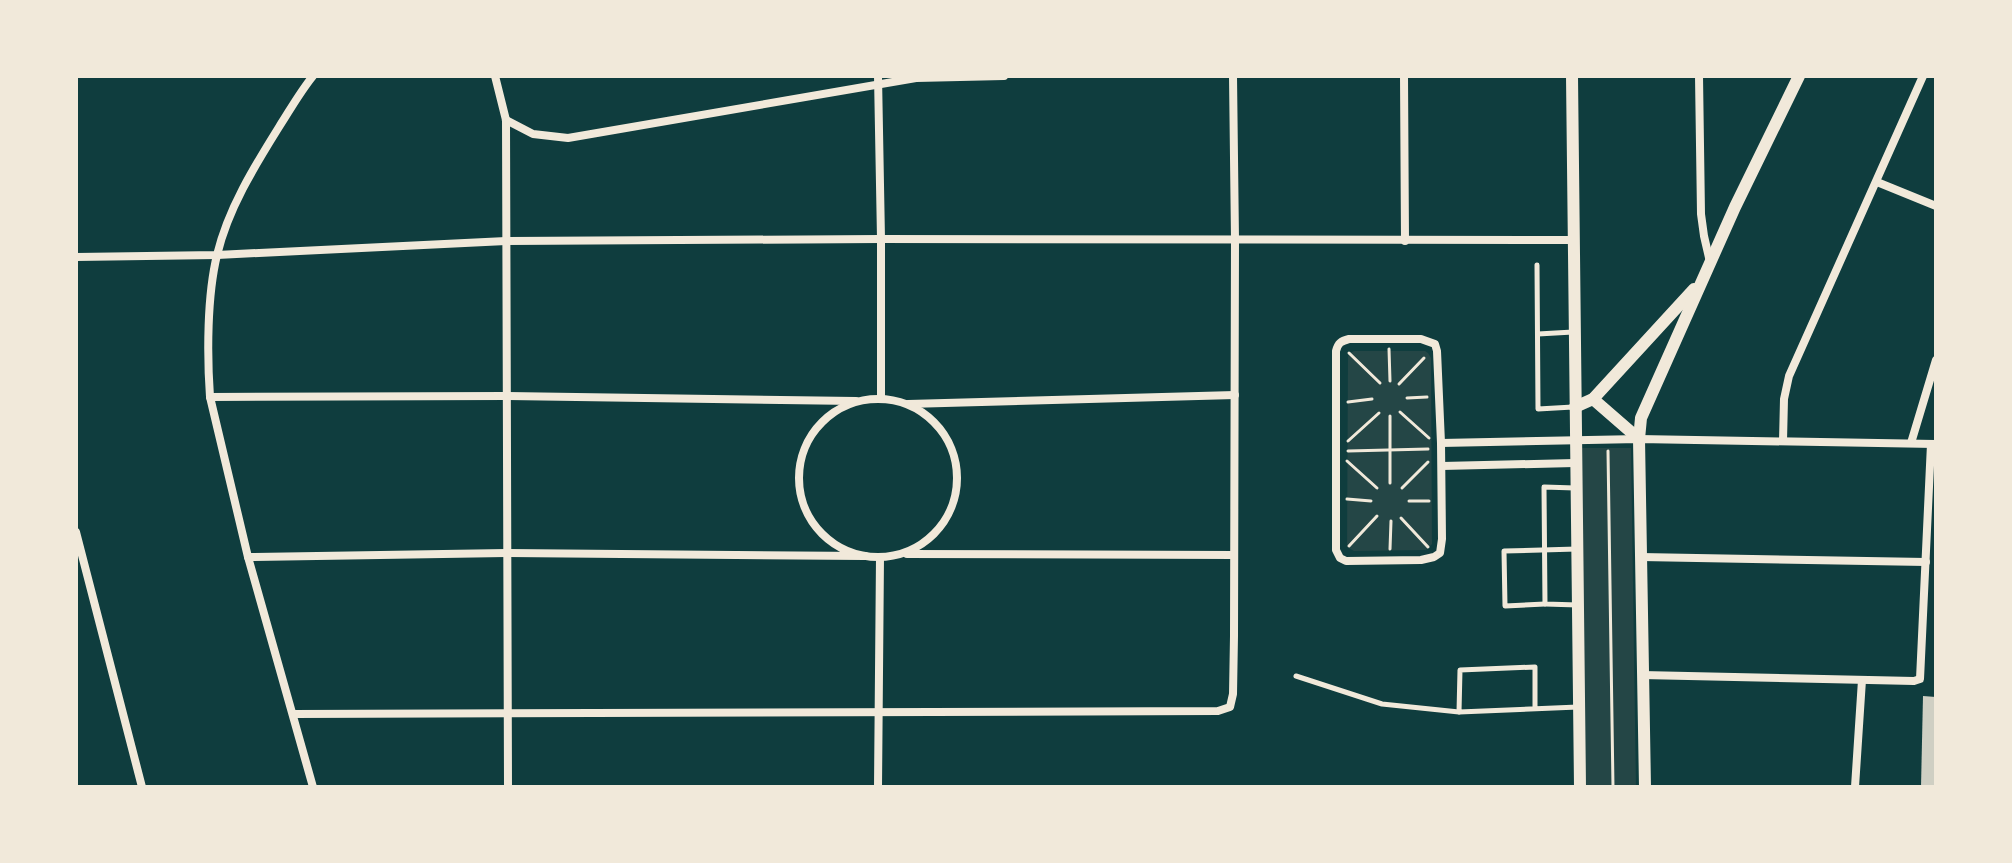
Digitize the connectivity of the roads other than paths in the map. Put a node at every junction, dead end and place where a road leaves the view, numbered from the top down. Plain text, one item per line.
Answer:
1 (313, 76) edge
2 (495, 76) edge
3 (1004, 76) edge
4 (1233, 76) edge
5 (1404, 76) edge
6 (1572, 76) edge
7 (1699, 76) edge
8 (1799, 76) edge
9 (1923, 76) edge
10 (916, 77) edge
11 (878, 80) edge
12 (506, 120) junction
13 (1877, 182) junction
14 (1936, 206) edge
15 (881, 239) junction
16 (1235, 240) junction
17 (1573, 240) junction
18 (506, 241) junction
19 (1405, 241) junction
20 (217, 255) junction
21 (76, 257) edge
22 (1710, 263) junction
23 (1537, 265) dead end
24 (1702, 281) junction
25 (1574, 332) junction
26 (1538, 334) junction
27 (1936, 360) edge
28 (1235, 395) junction
29 (506, 396) junction
30 (210, 397) junction
31 (881, 398) junction
32 (1593, 399) junction
33 (856, 401) junction
34 (907, 404) junction
35 (1575, 407) junction
36 (1576, 439) junction
37 (1639, 439) junction
38 (1783, 441) junction
39 (1911, 443) junction
40 (1933, 444) edge
41 (1441, 446) junction
42 (1575, 463) junction
43 (1442, 466) junction
44 (1576, 488) junction
45 (76, 532) edge
46 (1577, 549) junction
47 (1545, 550) junction
48 (506, 553) junction
49 (902, 554) junction
50 (1234, 555) junction
51 (865, 556) junction
52 (248, 557) junction
53 (880, 557) junction
54 (1641, 557) junction
55 (1926, 562) junction
56 (1545, 604) junction
57 (1578, 605) junction
58 (1642, 675) junction
59 (1296, 676) dead end
60 (1862, 680) junction
61 (1579, 707) junction
62 (1535, 708) junction
63 (879, 712) junction
64 (1459, 712) junction
65 (294, 714) junction
66 (509, 714) junction
67 (142, 787) edge
68 (313, 787) edge
69 (508, 787) edge
70 (878, 787) edge
71 (1580, 787) edge
72 (1645, 787) edge
73 (1855, 787) edge

1 - 20 street
2 - 12 street
3 - 10 street
4 - 16 street
5 - 19 street
6 - 17 street
7 - 22 street
8 - 22 street
9 - 13 street
10 - 11 street
11 - 12 street
11 - 15 street
12 - 18 street
13 - 14 street
13 - 38 street
15 - 16 street
15 - 18 street
15 - 31 street
16 - 19 street
16 - 28 street
17 - 19 street
17 - 25 street
18 - 20 street
18 - 29 street
20 - 21 street
20 - 30 street
22 - 24 street
23 - 26 lane
24 - 32 street
24 - 37 street
25 - 26 lane
25 - 35 street
26 - 35 lane
27 - 39 street
28 - 34 street
28 - 50 street
29 - 30 street
29 - 33 street
29 - 48 street
30 - 52 street
31 - 33 street
31 - 34 street
32 - 35 street
32 - 37 street
33 - 51 street
34 - 49 street
35 - 36 street
36 - 37 street
36 - 41 street
36 - 42 street
37 - 38 street
37 - 54 street
38 - 39 street
39 - 40 street
40 - 55 street
41 - 43 street
41 - 43 street
42 - 43 street
42 - 44 street
44 - 46 street
44 - 47 lane
45 - 67 street
46 - 47 lane
46 - 57 street
47 - 56 lane
47 - 56 lane
48 - 51 street
48 - 52 street
48 - 66 street
49 - 50 street
49 - 53 street
50 - 63 street
51 - 53 street
52 - 65 street
53 - 63 street
54 - 55 street
54 - 58 street
55 - 60 street
56 - 57 lane
57 - 61 street
58 - 60 street
58 - 72 street
59 - 64 lane
60 - 73 street
61 - 62 lane
61 - 71 street
62 - 64 lane
62 - 64 lane
63 - 66 street
63 - 70 street
65 - 66 street
65 - 68 street
66 - 69 street

